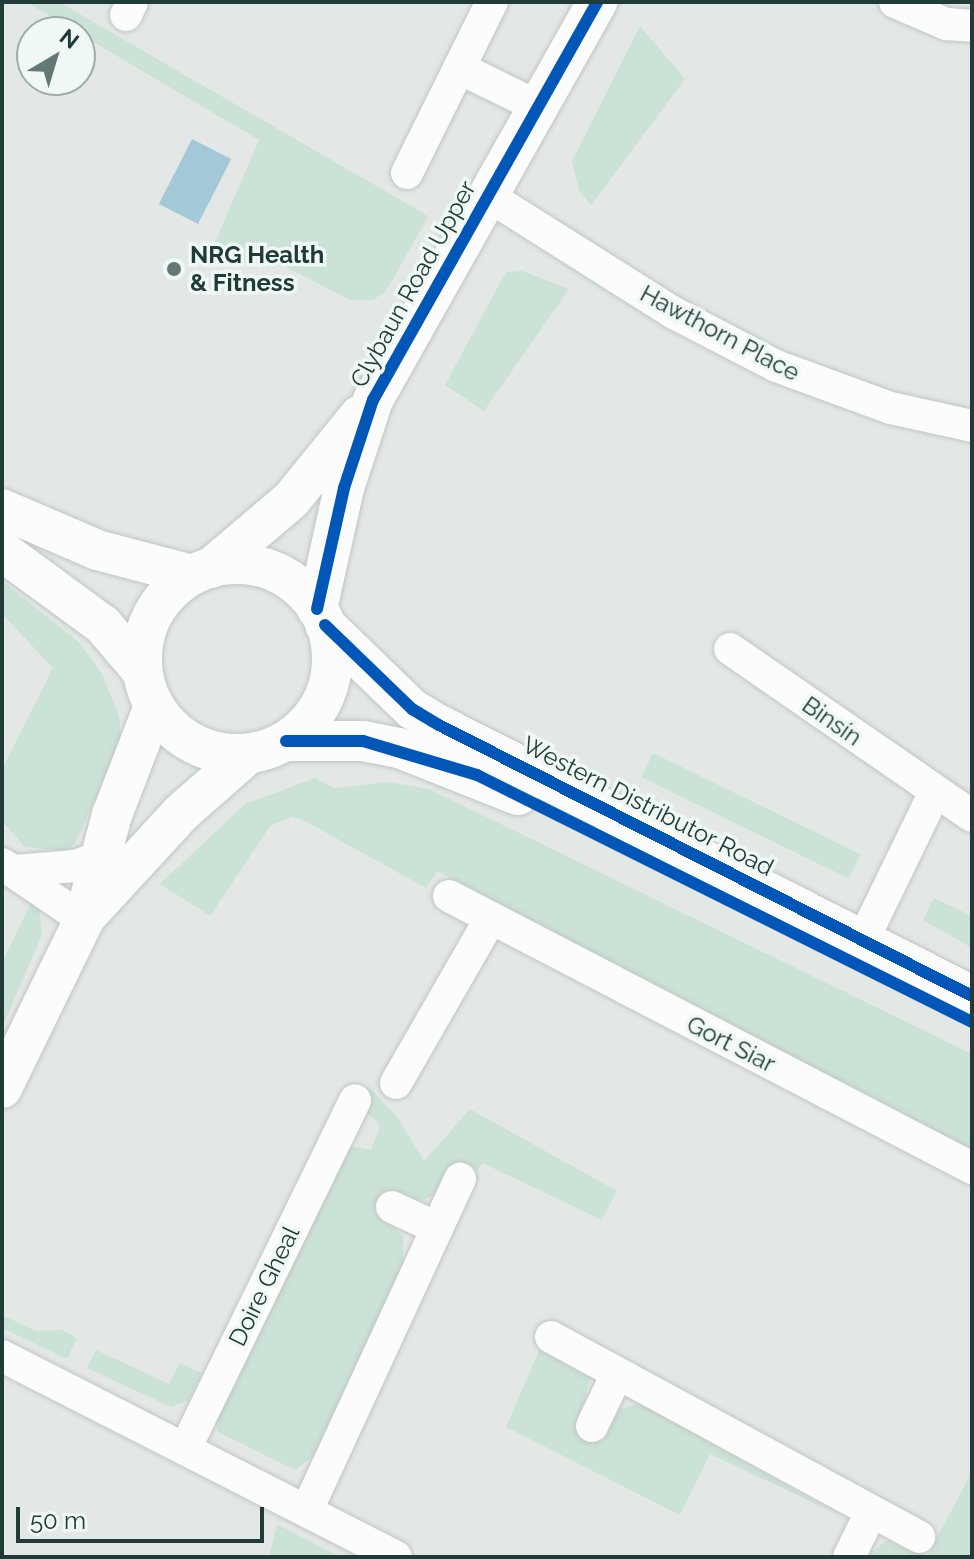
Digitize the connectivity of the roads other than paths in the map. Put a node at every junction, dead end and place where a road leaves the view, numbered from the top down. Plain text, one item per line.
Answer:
1 (492, 2) edge
2 (597, 2) edge
3 (895, 2) edge
4 (972, 26) edge
5 (459, 68) junction
6 (537, 106) junction
7 (407, 173) dead end
8 (487, 195) junction
9 (373, 400) junction
10 (972, 426) edge
11 (2, 509) edge
12 (2, 551) edge
13 (201, 572) junction
14 (321, 617) junction
15 (730, 649) dead end
16 (148, 689) junction
17 (286, 741) junction
18 (248, 754) junction
19 (934, 794) junction
20 (972, 816) edge
21 (100, 857) junction
22 (9, 868) edge
23 (449, 896) dead end
24 (491, 918) junction
25 (84, 920) junction
26 (863, 940) junction
27 (972, 996) edge
28 (972, 1022) edge
29 (396, 1083) dead end
30 (2, 1088) edge
31 (354, 1119) dead end
32 (972, 1168) edge
33 (460, 1179) dead end
34 (392, 1207) dead end
35 (437, 1228) junction
36 (551, 1337) dead end
37 (2, 1356) edge
38 (617, 1374) junction
39 (592, 1426) dead end
40 (185, 1449) junction
41 (307, 1510) junction
42 (871, 1512) junction
43 (919, 1537) dead end
44 (396, 1557) edge
45 (849, 1557) edge

1 - 5 street
2 - 6 street, Clybaun Road Upper
3 - 4 street
5 - 6 street
5 - 7 street
6 - 8 street, Clybaun Road Upper
8 - 9 street, Clybaun Road Upper
8 - 10 street, Hawthorn Place
9 - 13 street, Clybaun Road Upper
9 - 14 street, Clybaun Road Upper
11 - 13 street
12 - 16 street
13 - 14 street
13 - 16 street
14 - 17 street
14 - 26 street, Western Distributor Road
15 - 19 street, Binsín
16 - 18 street
16 - 21 street
17 - 18 street
17 - 28 street, Western Distributor Road
18 - 25 street
19 - 20 street, Binsín
19 - 26 street
21 - 22 street
21 - 25 street
22 - 25 street
23 - 24 street, Gort Siar
24 - 29 street
24 - 32 street, Gort Siar
25 - 30 street
26 - 27 street, Western Distributor Road
31 - 40 street, Doire Gheal
33 - 35 street
34 - 35 street
35 - 41 street
36 - 38 street
37 - 40 street
38 - 39 street
38 - 42 street
40 - 41 street
41 - 44 street
42 - 43 street
42 - 45 street

